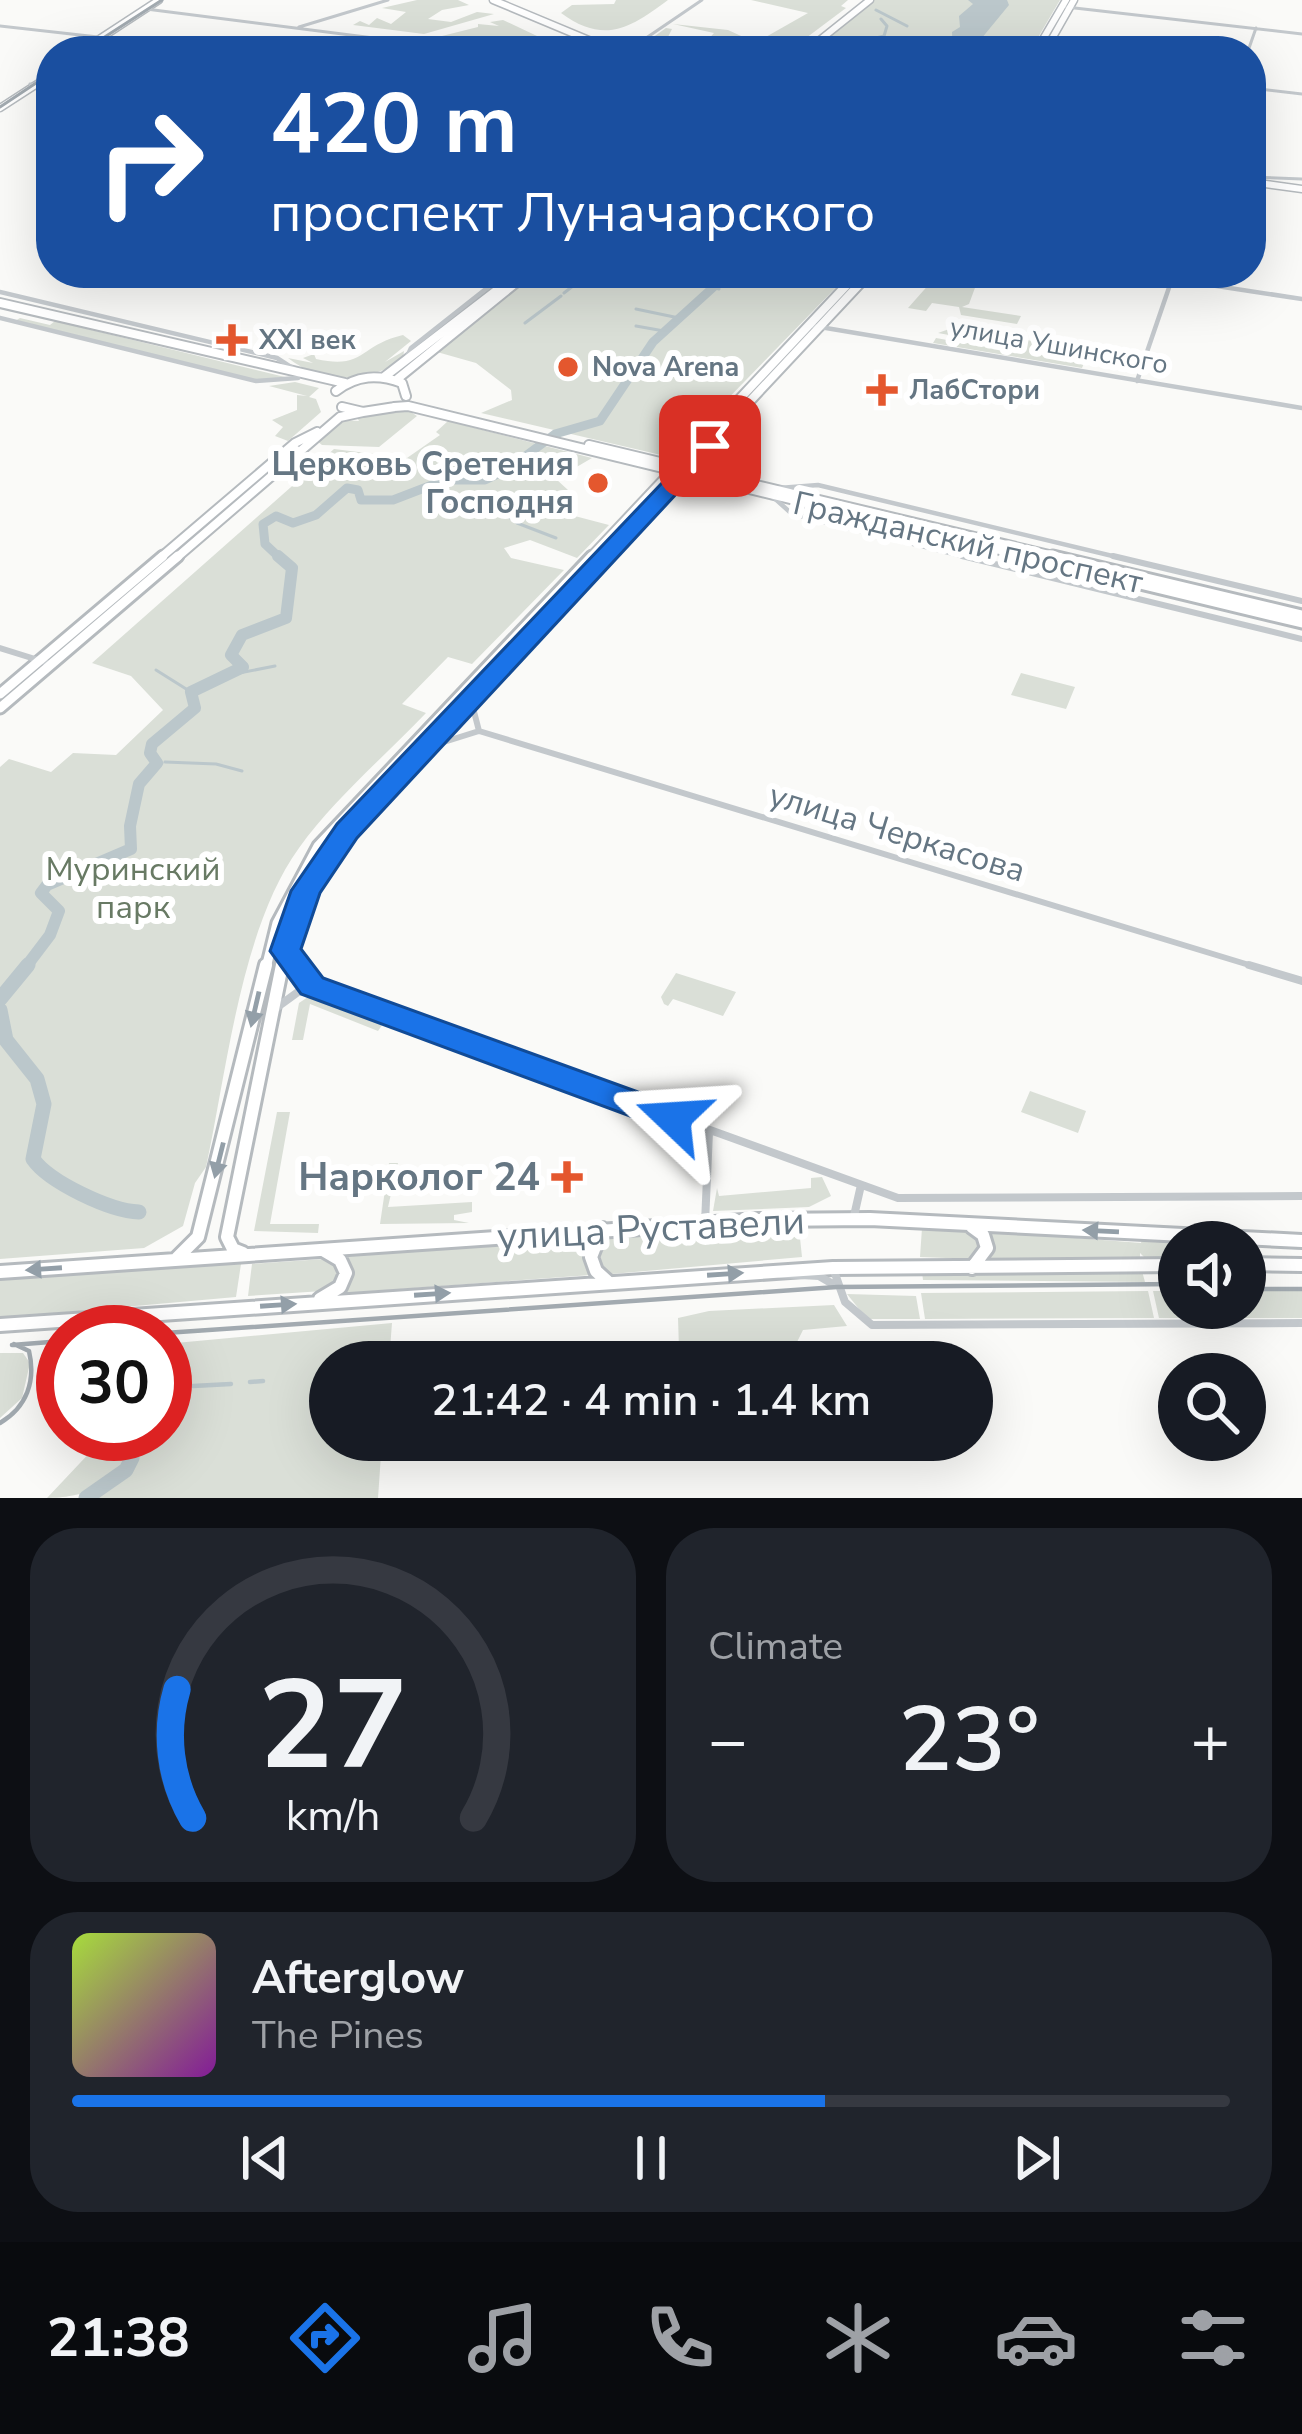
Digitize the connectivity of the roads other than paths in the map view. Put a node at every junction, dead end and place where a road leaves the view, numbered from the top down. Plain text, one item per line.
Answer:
1 (162, 0) edge
2 (388, 0) edge
3 (489, 0) edge
4 (702, 0) edge
5 (866, 0) edge
6 (1068, 4) edge
7 (148, 9) junction
8 (0, 26) edge
9 (295, 28) junction
10 (1256, 28) junction
11 (1302, 34) edge
12 (87, 36) edge
13 (107, 36) edge
14 (358, 36) edge
15 (575, 36) edge
16 (649, 36) edge
17 (822, 36) edge
18 (1046, 36) edge
19 (1052, 36) edge
20 (1254, 36) edge
21 (36, 82) edge
22 (33, 84) junction
23 (36, 84) edge
24 (1266, 90) edge
25 (1302, 94) edge
26 (0, 106) edge
27 (1266, 180) edge
28 (1302, 184) edge
29 (487, 288) edge
30 (498, 288) edge
31 (509, 288) edge
32 (846, 288) edge
33 (854, 288) edge
34 (1168, 288) edge
35 (1240, 288) edge
36 (0, 292) edge
37 (1302, 299) edge
38 (0, 305) edge
39 (0, 318) edge
40 (814, 326) junction
41 (269, 356) junction
42 (406, 359) junction
43 (257, 366) junction
44 (384, 377) junction
45 (302, 378) junction
46 (396, 380) junction
47 (1137, 380) junction
48 (345, 383) junction
49 (336, 391) junction
50 (406, 396) junction
51 (341, 407) junction
52 (394, 407) junction
53 (1302, 408) edge
54 (363, 412) junction
55 (538, 435) junction
56 (672, 467) junction
57 (687, 471) junction
58 (773, 492) junction
59 (1302, 601) edge
60 (1302, 619) edge
61 (1302, 639) edge
62 (0, 648) edge
63 (46, 662) junction
64 (478, 674) junction
65 (491, 678) junction
66 (0, 694) edge
67 (471, 699) junction
68 (0, 708) edge
69 (478, 731) junction
70 (425, 749) junction
71 (285, 951) junction
72 (1302, 981) edge
73 (309, 984) junction
74 (273, 1010) junction
75 (246, 1048) junction
76 (264, 1051) junction
77 (710, 1131) junction
78 (861, 1185) junction
79 (1302, 1196) edge
80 (854, 1219) junction
81 (705, 1223) junction
82 (967, 1224) junction
83 (602, 1229) junction
84 (1302, 1241) edge
85 (323, 1250) junction
86 (247, 1255) junction
87 (172, 1260) junction
88 (1266, 1264) edge
89 (1158, 1265) edge
90 (1302, 1265) edge
91 (833, 1268) junction
92 (972, 1268) junction
93 (773, 1271) junction
94 (0, 1272) edge
95 (608, 1281) junction
96 (835, 1284) junction
97 (315, 1302) junction
98 (1302, 1323) edge
99 (0, 1325) edge

1 - 7 main road
2 - 9 street
3 - 15 main road
4 - 16 street
5 - 17 main road
6 - 10 street
6 - 18 main road
6 - 19 main road
7 - 9 street
7 - 13 main road
8 - 12 street
9 - 14 street
10 - 11 street
10 - 20 street
21 - 22 main road
22 - 23 street
22 - 26 main road
24 - 25 street
27 - 28 main road
29 - 42 street
30 - 42 main road
31 - 46 main road
32 - 40 main road
33 - 40 main road
34 - 47 street
35 - 37 street
36 - 41 street
38 - 43 main road
38 - 45 main road
39 - 45 street
40 - 47 street, улица Ушинского
40 - 56 main road
40 - 57 main road
41 - 43 street
41 - 45 street
42 - 44 main road
43 - 45 main road
44 - 46 main road
44 - 48 main road
45 - 48 main road
45 - 49 main road
46 - 50 main road
47 - 53 street, улица Ушинского
48 - 49 main road
49 - 51 main road
50 - 52 main road
50 - 55 main road
51 - 54 main road
51 - 63 main road
52 - 54 main road
52 - 55 main road
54 - 63 main road
55 - 56 main road, Гражданский проспект
56 - 57 main road, Гражданский проспект
56 - 64 main road
57 - 58 main road, Гражданский проспект
57 - 65 main road
58 - 59 street
58 - 60 main road, Гражданский проспект
58 - 61 street
62 - 63 street
63 - 66 main road
63 - 68 main road
64 - 65 main road
64 -> 75 main road
65 - 67 main road
67 - 69 street
67 - 70 main road
69 - 70 street
69 - 72 street, улица Черкасова
70 - 71 main road
71 - 73 street
71 - 74 main road
73 - 74 street
73 - 77 street
74 - 76 main road
75 - 76 main road
75 -> 87 main road
76 - 86 main road
77 - 78 street
77 - 81 street
78 - 79 street
78 - 80 street
80 - 81 main road, улица Руставели
80 - 82 main road, улица Руставели
81 - 83 main road, улица Руставели
84 -> 82 main road, улица Руставели
82 - 92 main road
83 - 85 main road, улица Руставели
83 - 95 main road
85 - 86 main road, улица Руставели
85 - 97 main road
86 - 87 main road, улица Руставели
87 -> 94 main road, улица Руставели
88 - 90 main road
89 - 92 main road, улица Руставели
91 - 92 main road, улица Руставели
91 - 93 main road, улица Руставели
91 - 96 street, улица Руставели
95 -> 93 main road, улица Руставели
93 - 96 street
97 -> 95 main road, улица Руставели
96 - 98 street, улица Руставели
99 -> 97 main road, улица Руставели

